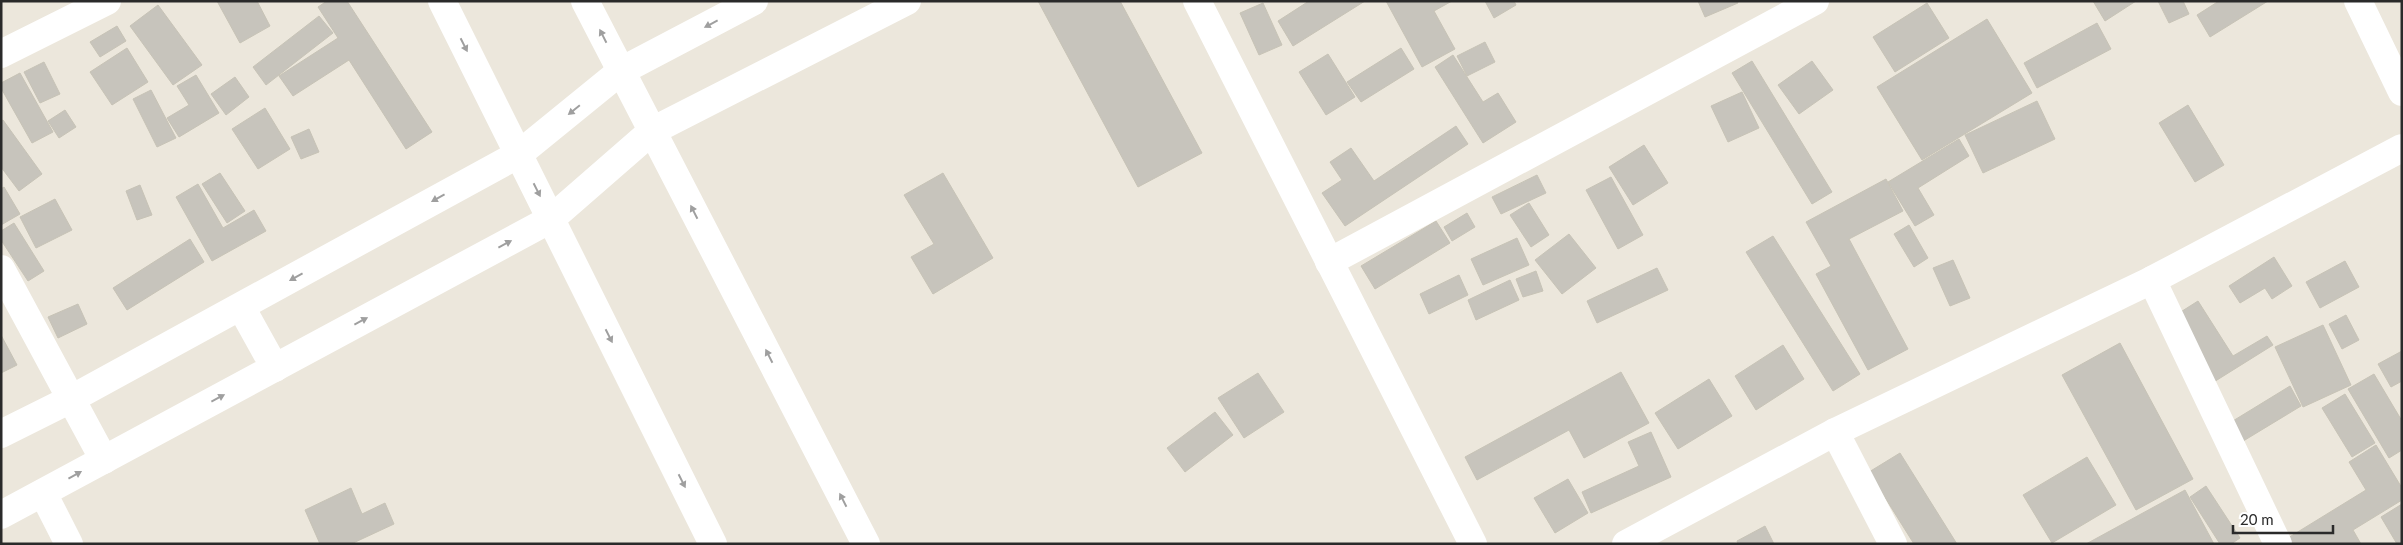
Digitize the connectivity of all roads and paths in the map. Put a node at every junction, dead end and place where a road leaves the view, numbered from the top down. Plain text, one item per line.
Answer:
1 (107, 1) edge
2 (442, 1) edge
3 (585, 1) edge
4 (754, 1) edge
5 (907, 1) edge
6 (1197, 1) edge
7 (1815, 1) edge
8 (2358, 1) edge
9 (1, 54) edge
10 (621, 71) junction
11 (2402, 92) edge
12 (652, 131) junction
13 (2402, 148) edge
14 (519, 154) junction
15 (551, 219) junction
16 (1329, 262) junction
17 (1, 269) edge
18 (2152, 280) junction
19 (241, 307) junction
20 (275, 368) junction
21 (71, 399) junction
22 (1835, 432) junction
23 (1, 434) edge
24 (104, 460) junction
25 (43, 494) junction
26 (1, 515) edge
27 (69, 544) edge
28 (713, 544) edge
29 (866, 544) edge
30 (1473, 544) edge
31 (1626, 544) edge
32 (1893, 544) edge
33 (2278, 544) edge

1 - 9 street
2 -> 14 street
10 -> 3 street
4 -> 10 street
5 - 12 street
6 - 16 street
7 - 16 street
8 - 11 street
10 - 12 street
10 -> 14 street
12 - 15 street
29 -> 12 street
13 - 18 street
14 -> 15 street
14 -> 19 street
20 -> 15 street
15 -> 28 street
16 - 30 street
17 - 21 street
18 - 22 street
18 - 33 street
19 - 20 street
19 - 21 street
24 -> 20 street
21 - 23 street
21 - 24 street
22 - 31 street
22 - 32 street
25 -> 24 street
25 - 26 street
25 - 27 street

